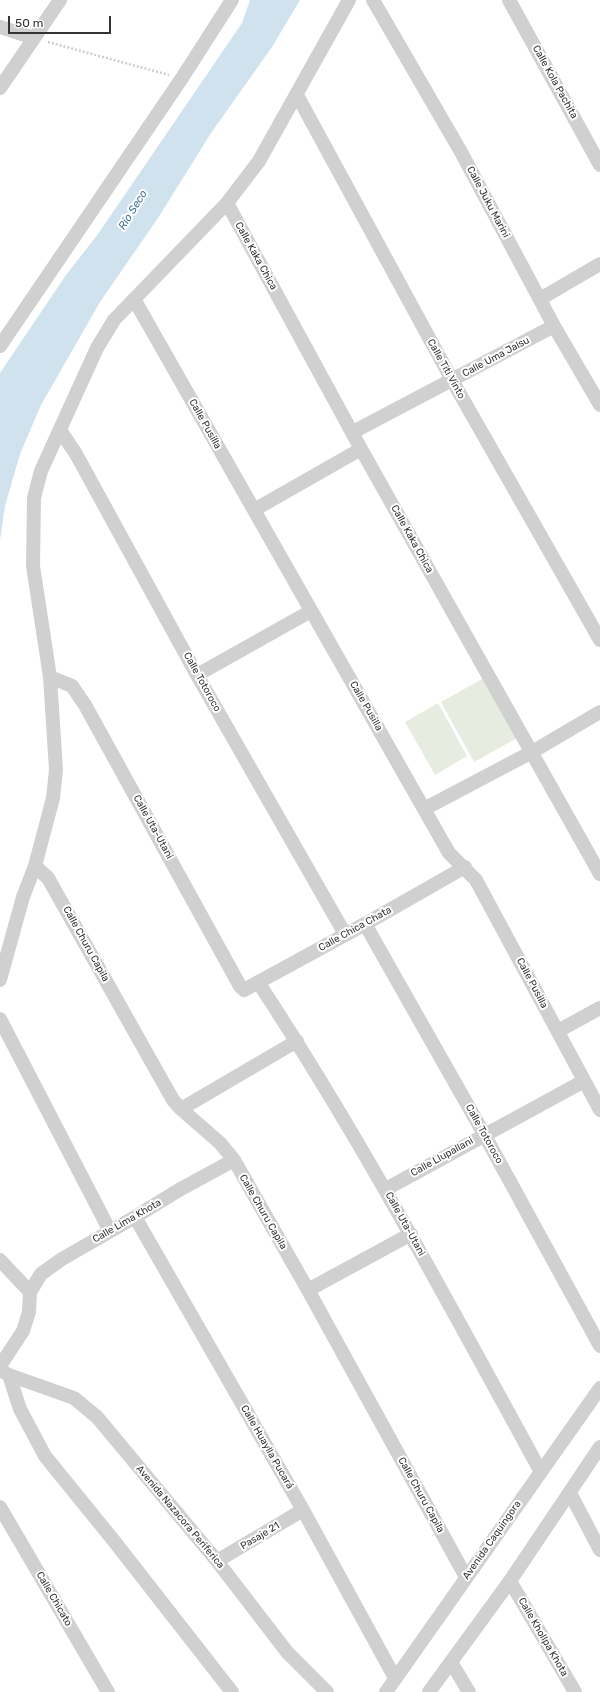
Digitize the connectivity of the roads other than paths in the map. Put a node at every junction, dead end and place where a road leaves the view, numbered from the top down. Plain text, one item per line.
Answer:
1 (60, 0) edge
2 (232, 0) edge
3 (349, 0) edge
4 (374, 0) edge
5 (509, 0) edge
6 (0, 27) edge
7 (34, 38) junction
8 (0, 88) edge
9 (297, 95) junction
10 (600, 165) edge
11 (227, 203) junction
12 (600, 264) edge
13 (134, 299) junction
14 (540, 299) junction
15 (554, 326) junction
16 (0, 346) edge
17 (452, 380) junction
18 (600, 405) edge
19 (60, 430) junction
20 (353, 432) junction
21 (361, 449) junction
22 (254, 510) junction
23 (311, 611) junction
24 (600, 640) edge
25 (197, 675) junction
26 (50, 677) junction
27 (600, 712) edge
28 (532, 752) junction
29 (424, 810) junction
30 (35, 866) junction
31 (465, 867) junction
32 (600, 874) edge
33 (365, 924) junction
34 (345, 934) junction
35 (0, 980) edge
36 (258, 982) junction
37 (244, 990) joint
38 (600, 1008) edge
39 (0, 1019) edge
40 (558, 1032) junction
41 (297, 1042) junction
42 (584, 1080) junction
43 (181, 1109) junction
44 (600, 1110) edge
45 (484, 1134) junction
46 (234, 1160) junction
47 (386, 1189) junction
48 (135, 1217) junction
49 (110, 1231) junction
50 (411, 1234) junction
51 (0, 1260) edge
52 (308, 1290) junction
53 (30, 1292) junction
54 (600, 1346) edge
55 (3, 1370) edge
56 (600, 1388) edge
57 (600, 1447) edge
58 (541, 1472) junction
59 (570, 1493) junction
60 (0, 1507) edge
61 (304, 1510) junction
62 (600, 1550) edge
63 (217, 1561) junction
64 (466, 1577) junction
65 (510, 1581) junction
66 (451, 1662) junction
67 (395, 1678) junction
68 (108, 1692) edge
69 (232, 1692) edge
70 (327, 1692) edge
71 (386, 1692) edge
72 (429, 1692) edge
73 (469, 1692) edge
74 (575, 1692) edge

1 - 7 street
2 - 16 street
3 - 9 street
4 - 14 street, Calle Juku Marini
5 - 10 street, Calle Kola Pachita
6 - 7 street
7 - 8 street
9 - 11 street
9 - 17 street, Calle Titi Vinto
11 - 13 street
11 - 20 street, Calle Kaka Chica
12 - 14 street
13 - 19 street
13 - 22 street, Calle Pusilla
14 - 15 street, Calle Juku Marini
15 - 17 street, Calle Uma Jalsu
15 - 18 street, Calle Juku Marini
17 - 20 street, Calle Uma Jalsu
17 - 24 street, Calle Titi Vinto
19 - 25 street, Calle Totoroco
19 - 26 street
20 - 21 street, Calle Kaka Chica
21 - 22 street
21 - 28 street, Calle Kaka Chica
22 - 23 street, Calle Pusilla
23 - 25 street
23 - 29 street, Calle Pusilla
25 - 34 street, Calle Totoroco
26 - 30 street
26 - 37 street, Calle Uta-Utani
27 - 28 street
28 - 29 street
28 - 32 street, Calle Kaka Chica
29 - 31 street, Calle Pusilla
30 - 35 street
30 - 43 street, Calle Churu Capila
31 - 33 street, Calle Chica Chata
31 - 40 street, Calle Pusilla
33 - 34 street, Calle Chica Chata
33 - 45 street, Calle Totoroco
34 - 36 street, Calle Chica Chata
36 - 37 street, Calle Chica Chata
36 - 41 street, Calle Uta-Utani
38 - 40 street
39 - 49 street
40 - 42 street, Calle Pusilla
41 - 43 street
41 - 47 street, Calle Uta-Utani
42 - 44 street, Calle Pusilla
42 - 45 street, Calle Llupallani
43 - 46 street, Calle Churu Capila
45 - 47 street, Calle Llupallani
45 - 54 street, Calle Totoroco
46 - 48 street, Calle Lima Khota
46 - 52 street, Calle Churu Capila
47 - 50 street, Calle Uta-Utani
48 - 49 street, Calle Lima Khota
48 - 61 street, Calle Huaylla Pucará
49 - 53 street, Calle Lima Khota
50 - 52 street
50 - 58 street, Calle Uta-Utani
51 - 53 street
52 - 64 street, Calle Churu Capila
53 - 55 street
55 - 63 street, Avenida Nazacora Periferica
55 - 69 street
56 - 58 street, Avenida Caquingora
57 - 59 street
58 - 64 street, Avenida Caquingora
59 - 62 street
59 - 65 street
60 - 68 street, Calle Chicato
61 - 63 street, Pasaje 21
61 - 67 street, Calle Huaylla Pucará
63 - 70 street, Avenida Nazacora Periferica
64 - 67 street, Avenida Caquingora
65 - 66 street
65 - 74 street, Calle Khollpa Khota
66 - 72 street
66 - 73 street
67 - 71 street, Avenida Caquingora

